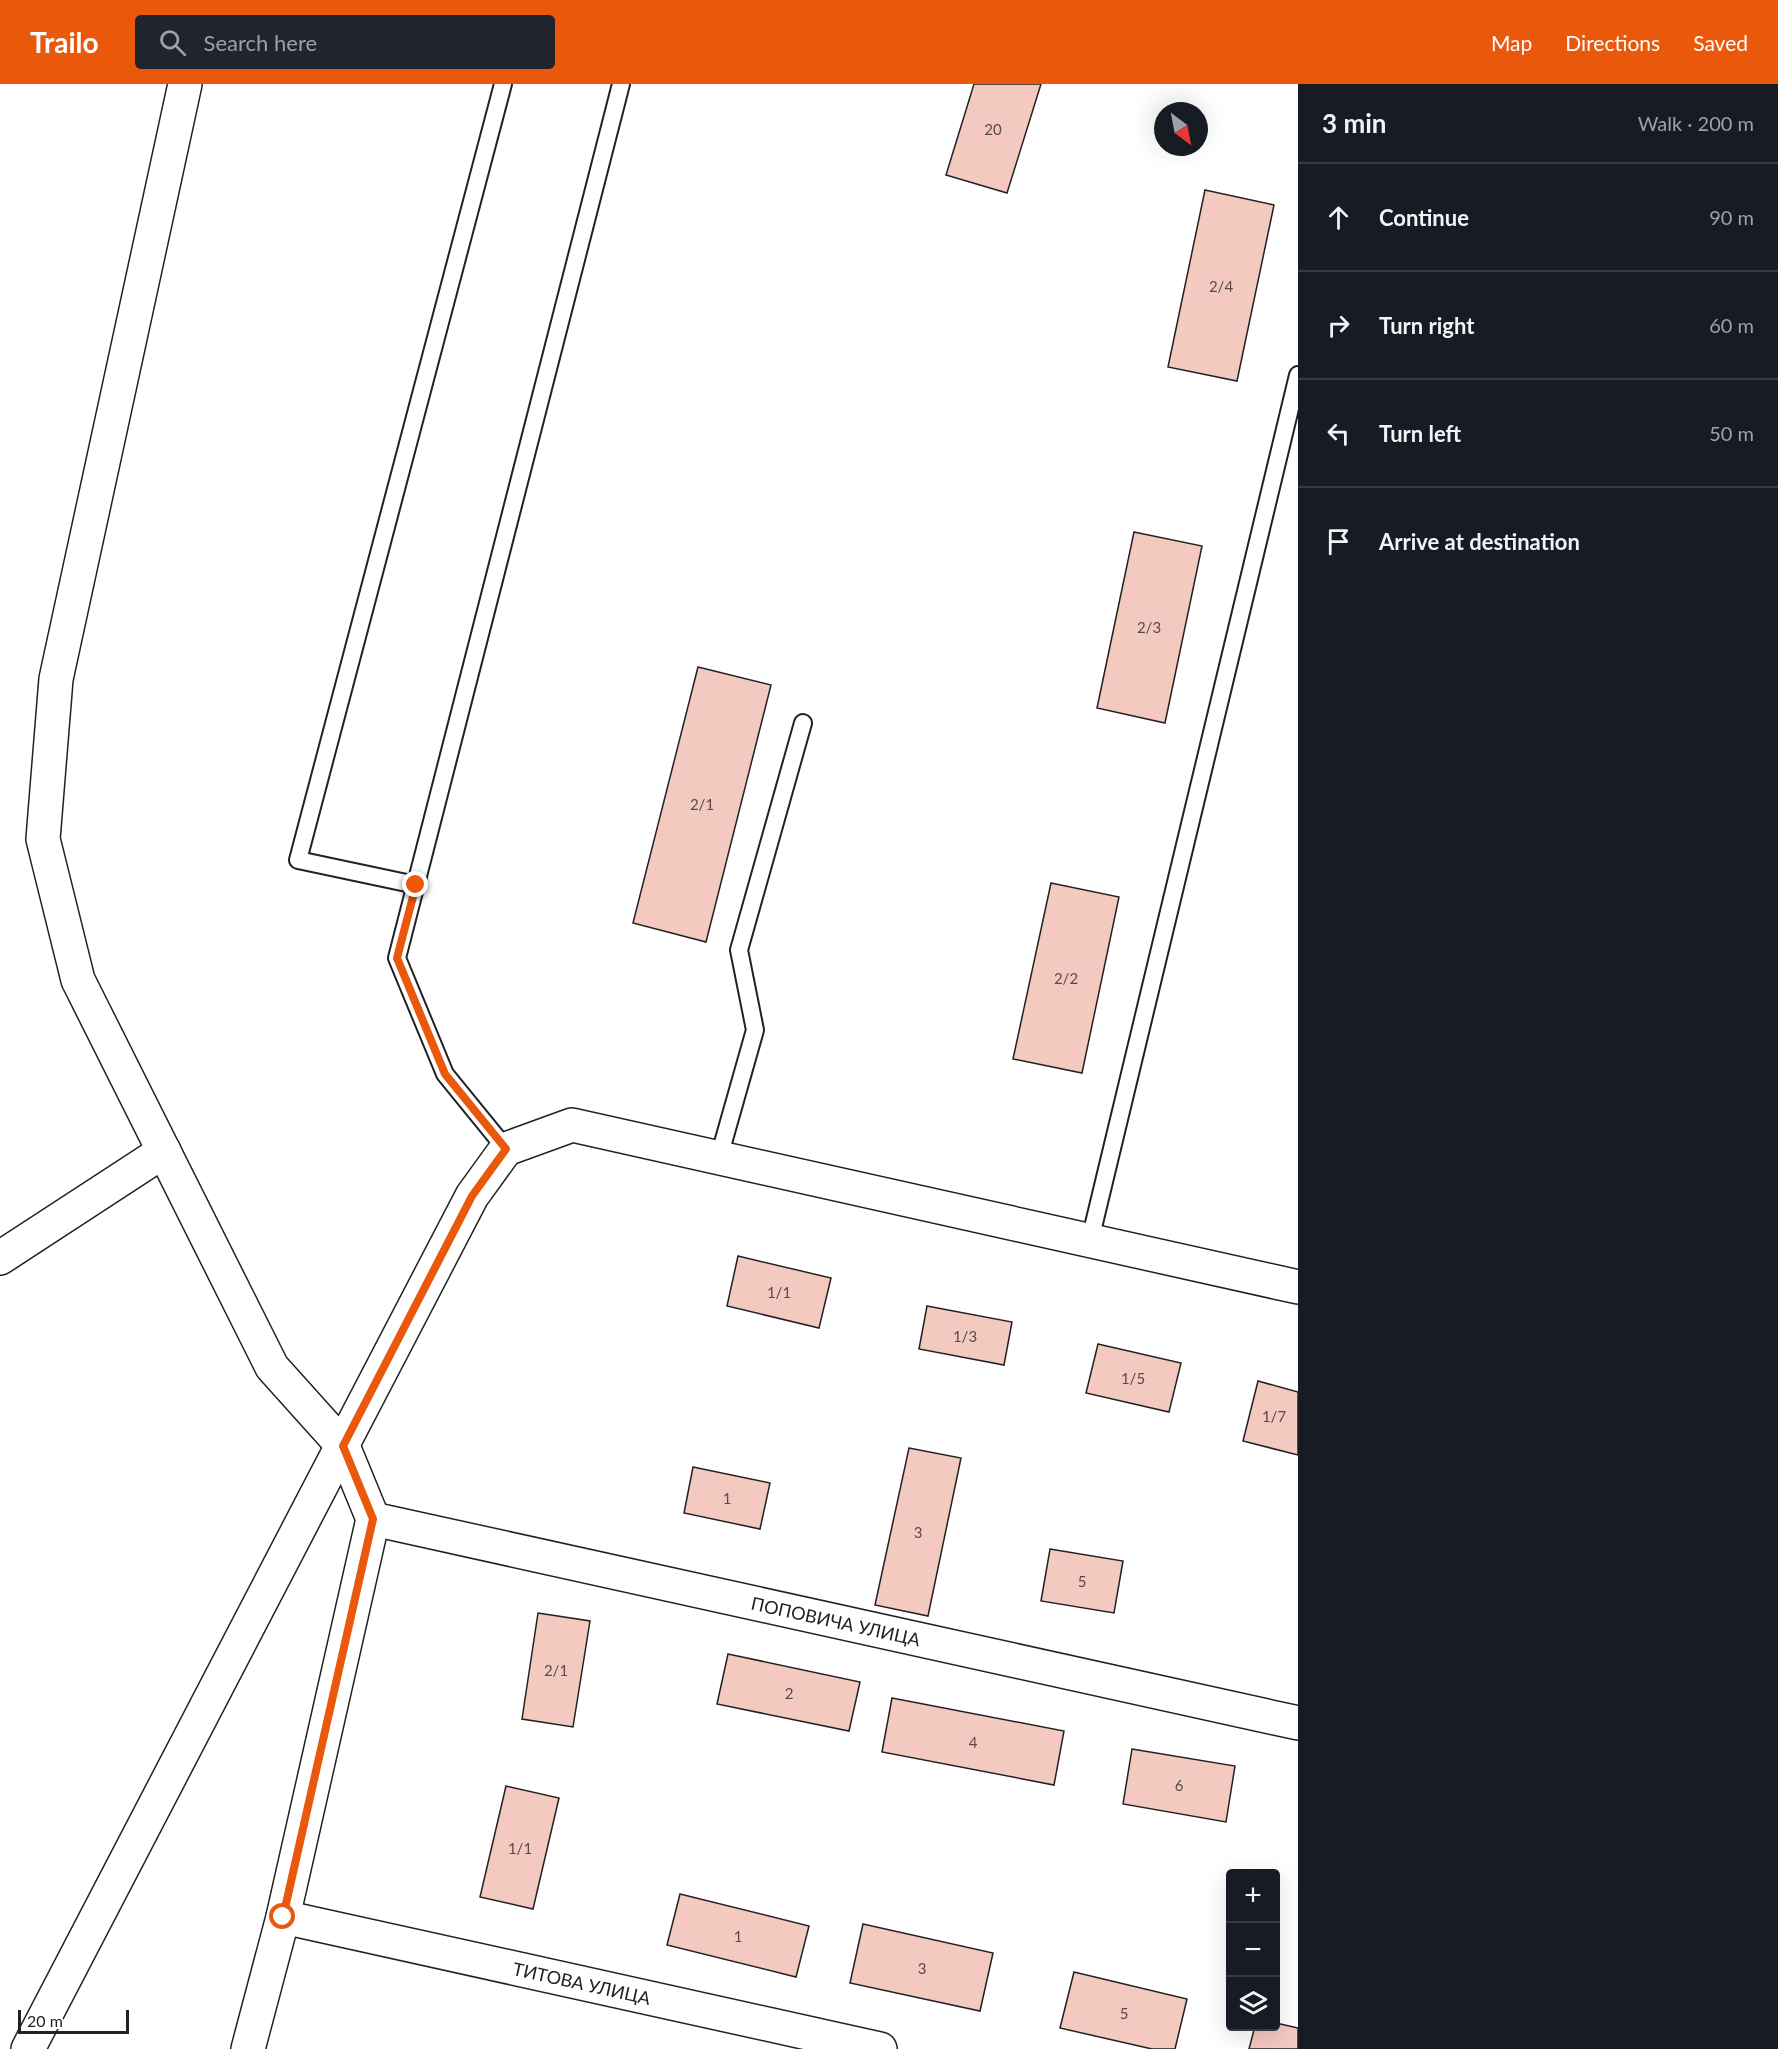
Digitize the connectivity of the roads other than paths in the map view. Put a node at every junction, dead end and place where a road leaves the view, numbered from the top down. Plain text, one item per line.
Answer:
1 (185, 84) edge
2 (503, 84) edge
3 (621, 84) edge
4 (1298, 375) edge
5 (803, 723) dead end
6 (416, 885) junction
7 (506, 1149) junction
8 (164, 1151) junction
9 (719, 1157) junction
10 (1090, 1240) junction
11 (0, 1258) edge
12 (1298, 1287) edge
13 (343, 1446) junction
14 (373, 1519) junction
15 (1298, 1724) edge
16 (283, 1917) junction
17 (28, 2049) edge
18 (248, 2049) edge
19 (880, 2049) edge

1 - 8 street
2 - 6 lane
3 - 6 lane
4 - 10 lane
5 - 9 lane
6 - 7 lane
7 - 9 street
7 - 13 street
8 - 11 street
8 - 13 street
9 - 10 street
10 - 12 street
13 - 14 street
13 - 17 street
14 - 15 street, ПОПОВИЧА УЛИЦА
14 - 16 street
16 - 18 street
16 - 19 street, ТИТОВА УЛИЦА

